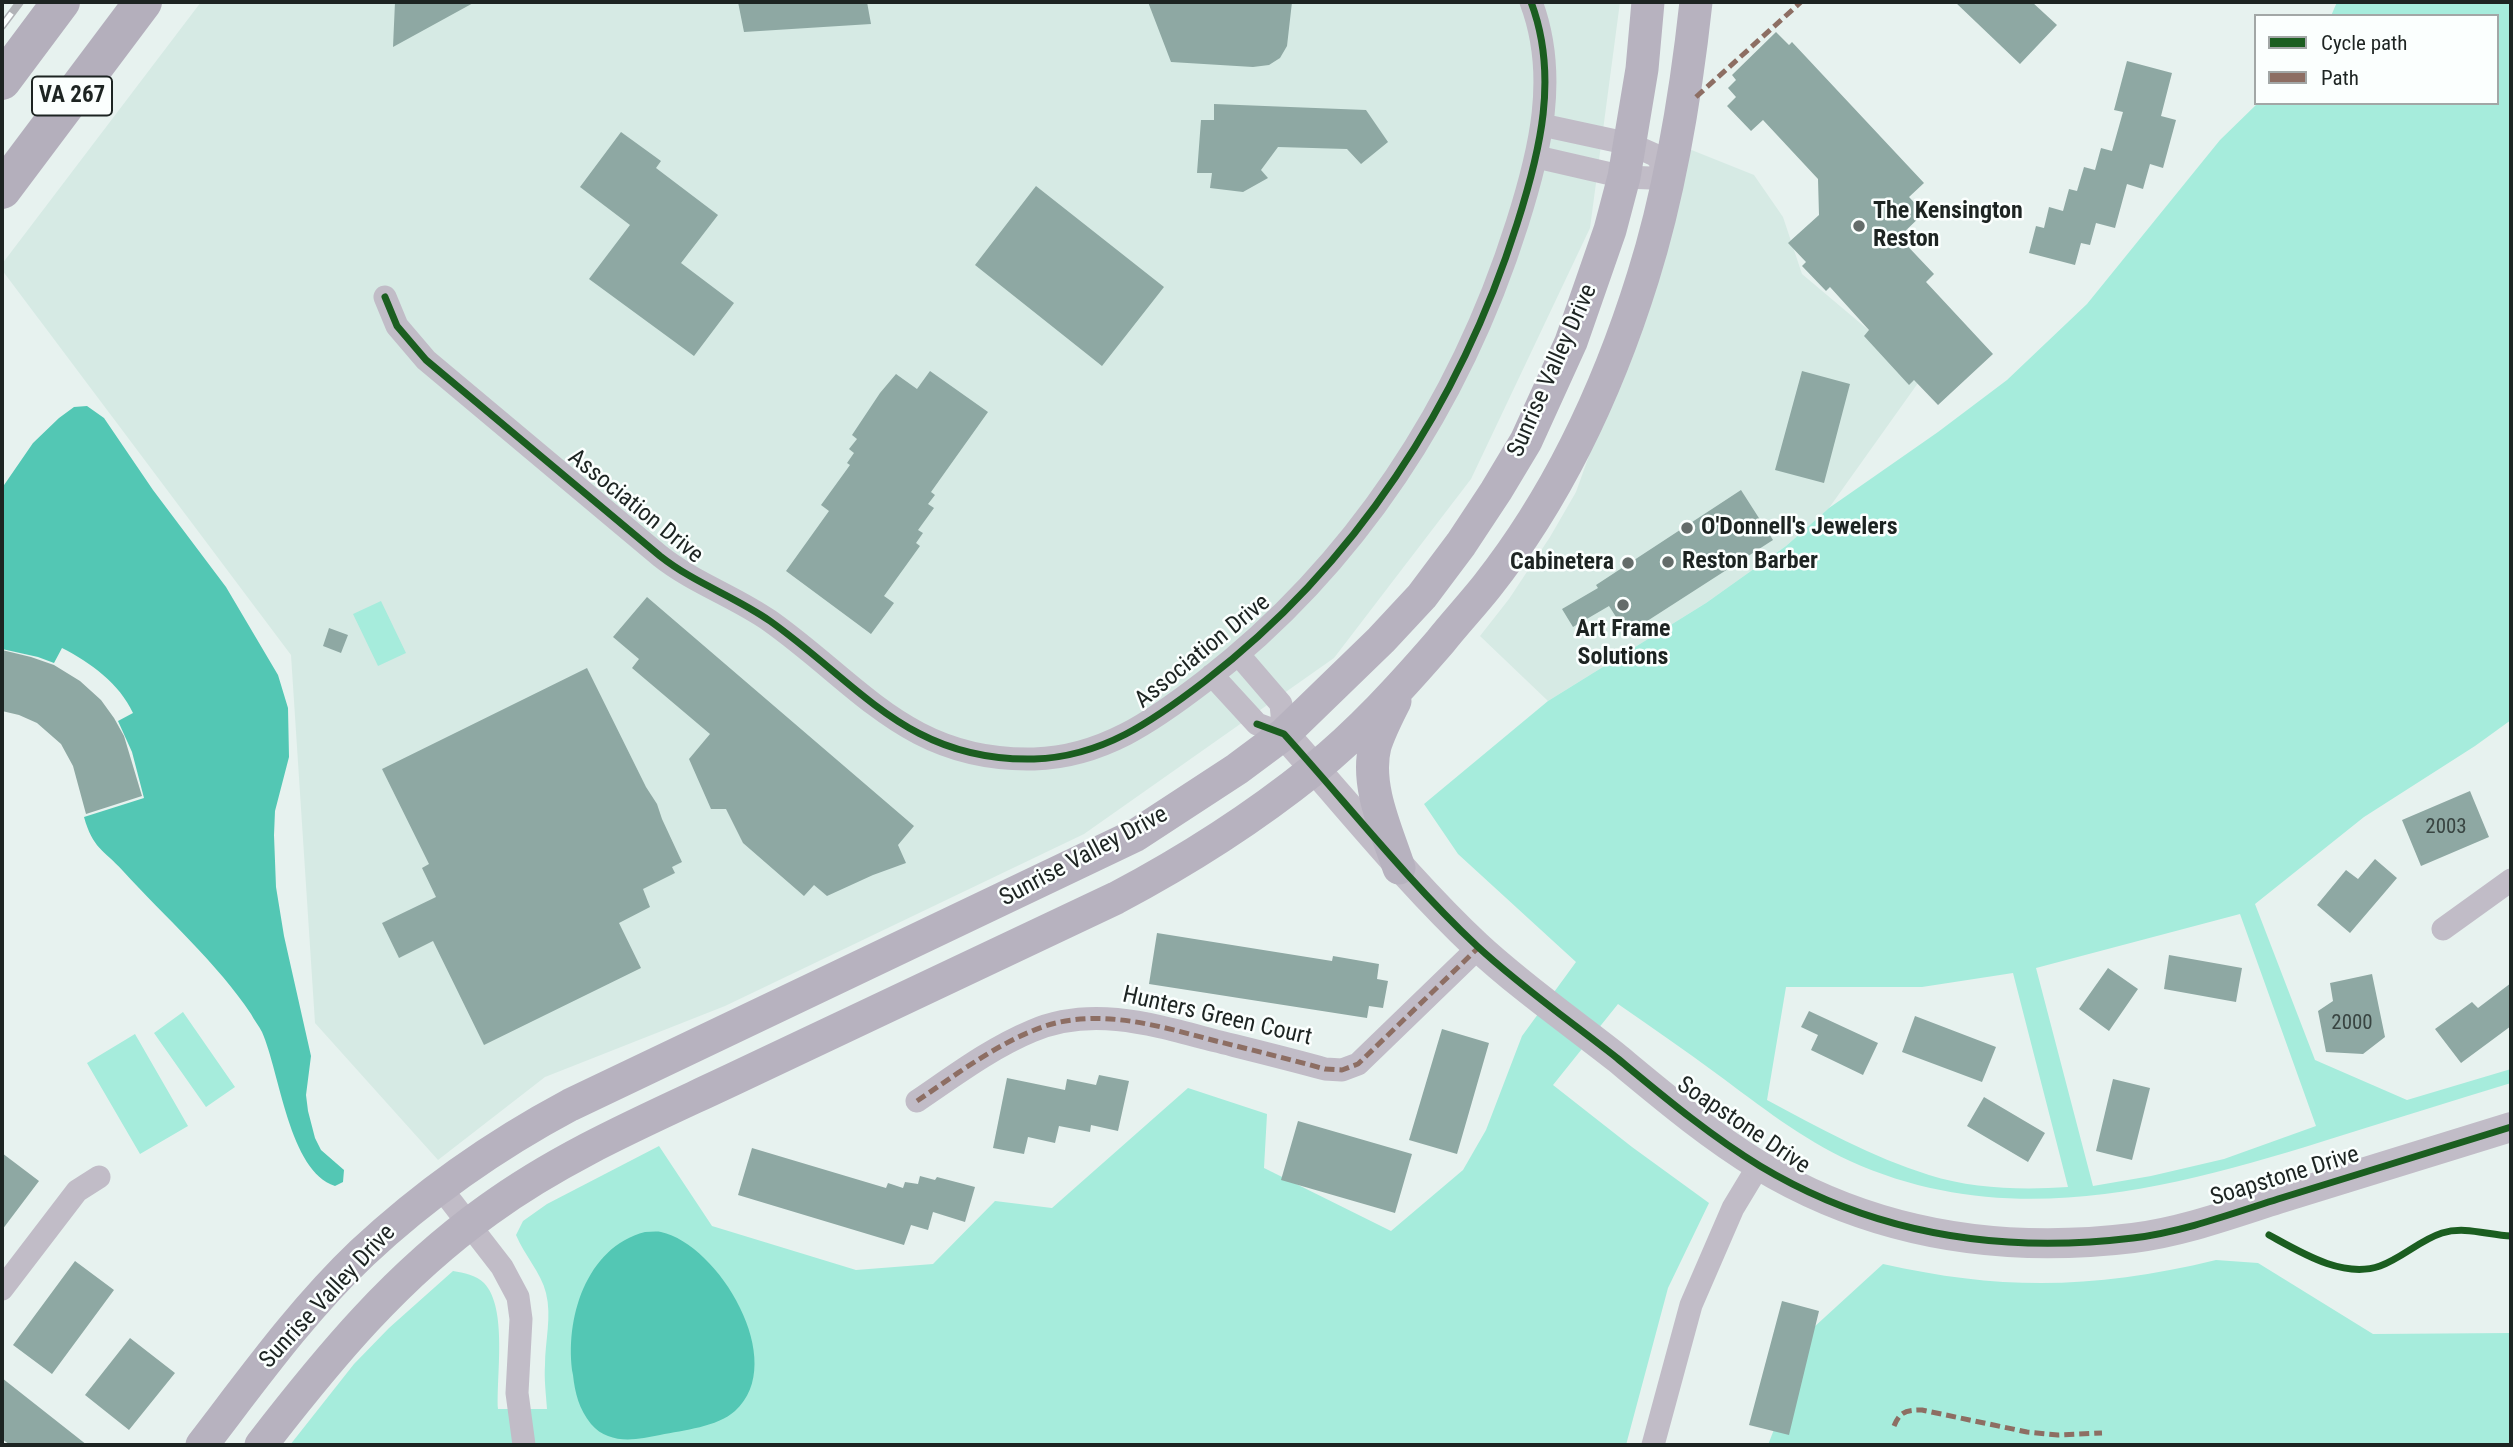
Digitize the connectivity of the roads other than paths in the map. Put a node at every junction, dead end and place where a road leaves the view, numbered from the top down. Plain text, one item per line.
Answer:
1 (61, 2) edge
2 (143, 2) edge
3 (1531, 2) edge
4 (1648, 2) edge
5 (1696, 2) edge
6 (2, 81) edge
7 (1542, 125) junction
8 (1630, 144) junction
9 (1537, 157) junction
10 (1670, 170) junction
11 (1624, 177) junction
12 (2, 190) edge
13 (385, 296) dead end
14 (1238, 654) junction
15 (1212, 675) junction
16 (1403, 686) junction
17 (1283, 734) junction
18 (1315, 769) junction
19 (1399, 868) junction
20 (2511, 880) edge
21 (2442, 929) dead end
22 (1479, 947) junction
23 (917, 1101) dead end
24 (2511, 1127) edge
25 (1759, 1165) junction
26 (99, 1177) dead end
27 (440, 1187) junction
28 (469, 1224) junction
29 (2, 1289) edge
30 (202, 1445) edge
31 (261, 1445) edge
32 (524, 1445) edge
33 (1653, 1445) edge

1 - 6 highway
2 - 12 highway, VA 267
3 - 7 street, Association Drive
4 - 8 main road, Sunrise Valley Drive
5 - 10 main road, Sunrise Valley Drive
7 - 8 street
7 - 9 street, Association Drive
8 - 10 street
8 - 11 main road, Sunrise Valley Drive
9 - 11 street
9 - 14 street, Association Drive
10 - 11 street
10 - 16 main road, Sunrise Valley Drive
11 - 17 main road, Sunrise Valley Drive
13 - 15 street, Association Drive
14 - 15 street, Association Drive
14 - 17 street, Association Drive
15 - 17 street, Association Drive
16 - 18 main road, Sunrise Valley Drive
16 - 19 main road
17 - 18 street, Soapstone Drive
17 - 27 main road, Sunrise Valley Drive
18 - 19 street, Soapstone Drive
18 - 28 main road, Sunrise Valley Drive
19 - 22 street, Soapstone Drive
20 - 21 street
22 - 23 street, Hunters Green Court
22 - 25 street, Soapstone Drive
24 - 25 street, Soapstone Drive
25 - 33 street
26 - 29 street
27 - 28 street
27 - 30 main road, Sunrise Valley Drive
28 - 31 main road, Sunrise Valley Drive
28 - 32 street

